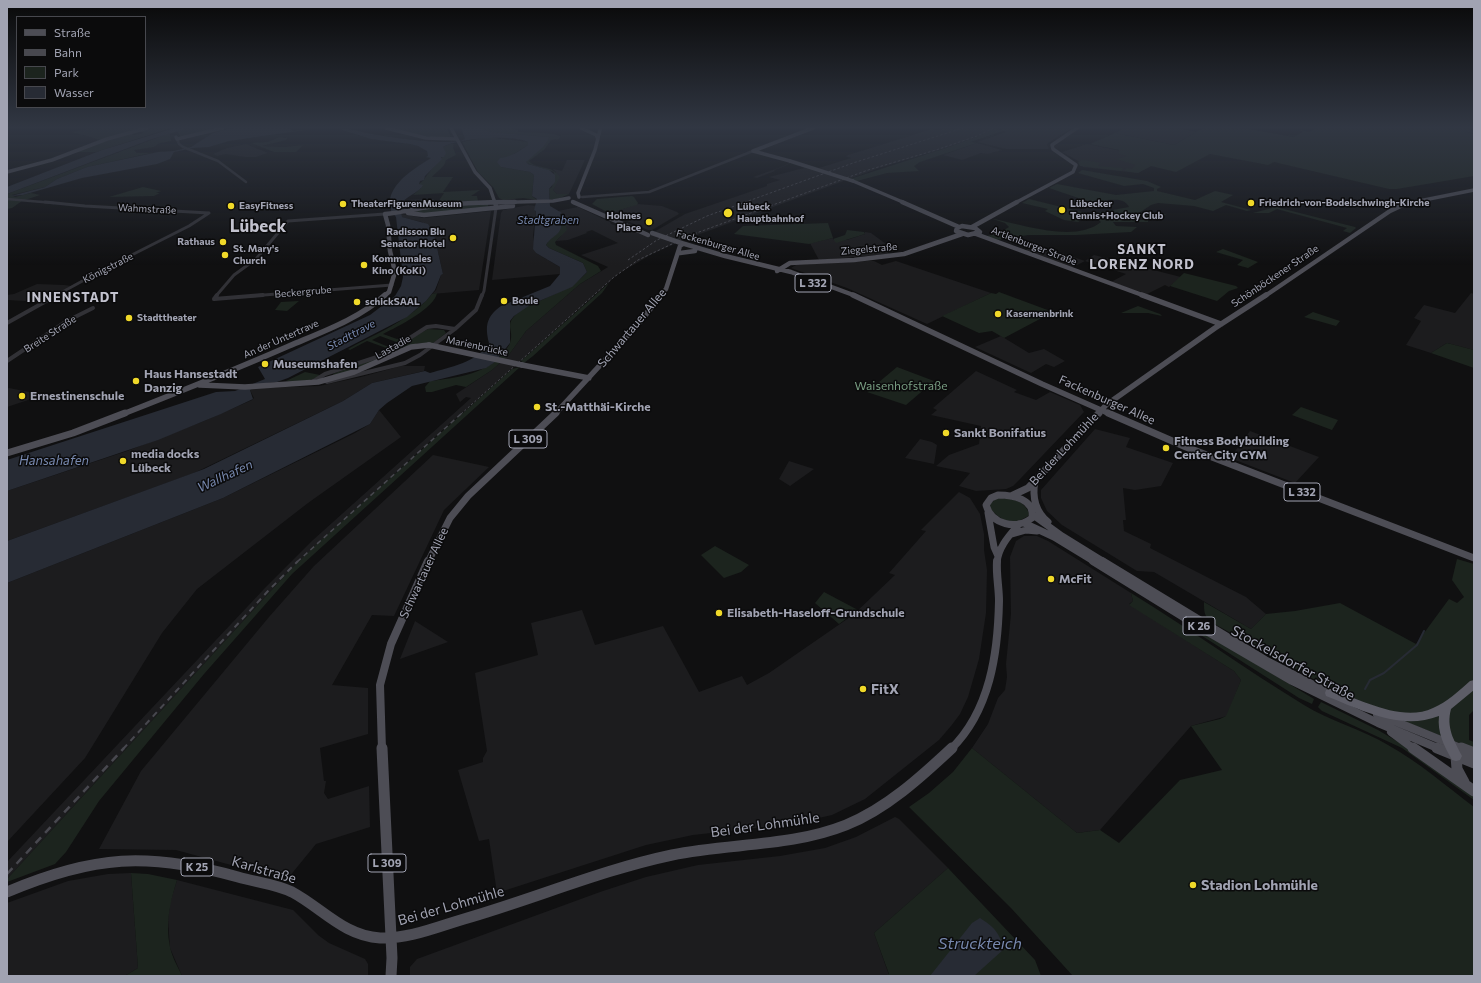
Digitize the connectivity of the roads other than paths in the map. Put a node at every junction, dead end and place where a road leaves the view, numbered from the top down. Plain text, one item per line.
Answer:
1 (236, 174) edge
2 (476, 174) edge
3 (584, 174) edge
4 (695, 174) edge
5 (831, 174) edge
6 (1069, 174) edge
7 (246, 182) dead end
8 (581, 183) junction
9 (1474, 190) edge
10 (7, 199) edge
11 (582, 199) junction
12 (571, 200) junction
13 (496, 202) junction
14 (535, 202) junction
15 (552, 202) junction
16 (496, 208) junction
17 (594, 211) junction
18 (401, 212) junction
19 (209, 213) joint
20 (385, 214) junction
21 (959, 227) junction
22 (972, 227) junction
23 (650, 234) junction
24 (962, 234) junction
25 (976, 234) junction
26 (681, 245) junction
27 (695, 251) junction
28 (679, 254) junction
29 (778, 270) junction
30 (392, 285) junction
31 (93, 308) dead end
32 (7, 323) edge
33 (1221, 324) junction
34 (455, 329) junction
35 (7, 361) edge
36 (330, 372) junction
37 (354, 372) junction
38 (366, 373) junction
39 (335, 378) junction
40 (589, 378) junction
41 (318, 382) junction
42 (308, 383) junction
43 (198, 385) junction
44 (1101, 409) junction
45 (7, 453) edge
46 (1034, 482) junction
47 (1028, 488) junction
48 (1011, 496) junction
49 (1028, 503) junction
50 (988, 513) junction
51 (1033, 515) junction
52 (1021, 524) junction
53 (1054, 537) junction
54 (1007, 538) junction
55 (1086, 550) junction
56 (998, 556) junction
57 (1474, 558) edge
58 (1474, 684) edge
59 (1330, 693) junction
60 (1446, 706) junction
61 (1378, 723) junction
62 (1448, 743) junction
63 (1474, 755) edge
64 (1456, 756) junction
65 (1474, 763) edge
66 (1471, 789) edge
67 (7, 892) edge
68 (391, 938) junction
69 (391, 976) edge

1 - 7 street
2 - 13 main road
3 - 8 main road
4 - 11 street
5 - 21 main road, bridge
6 - 22 main road
8 - 11 main road
8 - 12 main road
9 - 33 main road, Schönböckener Straße
10 - 19 street, Wahmstraße
11 - 12 main road
11 - 23 main road, Fackenburger Allee / L 332
12 - 15 main road
12 - 17 main road, Fackenburger Allee / L 332
13 - 14 main road
13 - 16 main road
13 - 18 main road
14 - 15 main road
14 - 16 main road
15 - 17 main road
16 - 18 main road
16 - 34 street
17 - 23 main road, Fackenburger Allee / L 332
18 - 20 main road
19 - 32 street, Königstraße
20 - 30 main road
20 - 30 street, Beckergrube
21 - 22 main road
21 - 24 main road
22 - 25 main road
23 - 26 main road, Fackenburger Allee / L 332
24 - 25 main road, Ziegelstraße
24 - 29 main road, Ziegelstraße
25 - 33 main road, Artlenburger Straße
26 - 27 main road, Fackenburger Allee / L 332
26 - 28 main road, Schwartauer Allee / L 309
26 - 29 main road, Fackenburger Allee / L 332
27 - 28 main road
27 - 29 main road, Fackenburger Allee / L 332
28 - 40 main road, Schwartauer Allee / L 309
29 - 44 main road, Fackenburger Allee / L 332
30 - 43 main road, An der Untertrave
31 - 35 street, Breite Straße
33 - 44 main road, Schönböckener Straße
34 - 36 street, Lastadie
34 - 38 street
36 - 39 street
36 - 42 street, Lastadie
37 - 38 street
37 - 39 main road
37 - 40 main road, Marienbrücke, bridge
38 - 41 street
39 - 41 main road
40 - 68 main road, Schwartauer Allee / L 309
41 - 42 main road
42 - 43 main road
43 - 45 main road, An der Untertrave
44 - 46 main road, Bei der Lohmühle
44 - 57 main road, Fackenburger Allee / L 332
46 - 47 main road, Bei der Lohmühle
46 - 55 main road, K 26
47 - 48 main road, Bei der Lohmühle
47 - 49 main road, Bei der Lohmühle
48 - 49 main road
48 - 50 main road
49 - 51 main road
50 - 52 main road
50 - 56 main road, Bei der Lohmühle / K 25
51 - 52 main road
51 - 55 main road, Stockelsdorfer Straße / K 26
52 - 53 main road, Stockelsdorfer Straße / K 26
52 - 54 main road, Bei der Lohmühle / K 25
53 - 54 main road
53 - 61 main road, Stockelsdorfer Straße / K 26
54 - 56 main road, Bei der Lohmühle / K 25
55 - 59 main road, Stockelsdorfer Straße / K 26
56 - 68 main road, Bei der Lohmühle / K 25
58 - 60 highway
59 - 60 highway
59 - 62 main road, Stockelsdorfer Straße / K 26
60 - 62 highway
61 - 64 main road, Stockelsdorfer Straße / K 26
61 - 66 main road
62 - 63 main road, Stockelsdorfer Straße / K 26
62 - 64 highway
63 - 64 main road
64 - 65 main road, Stockelsdorfer Straße / K 26
64 - 66 main road
67 - 68 main road, Karlstraße / K 25
68 - 69 main road, Schwartauer Allee / L 309

